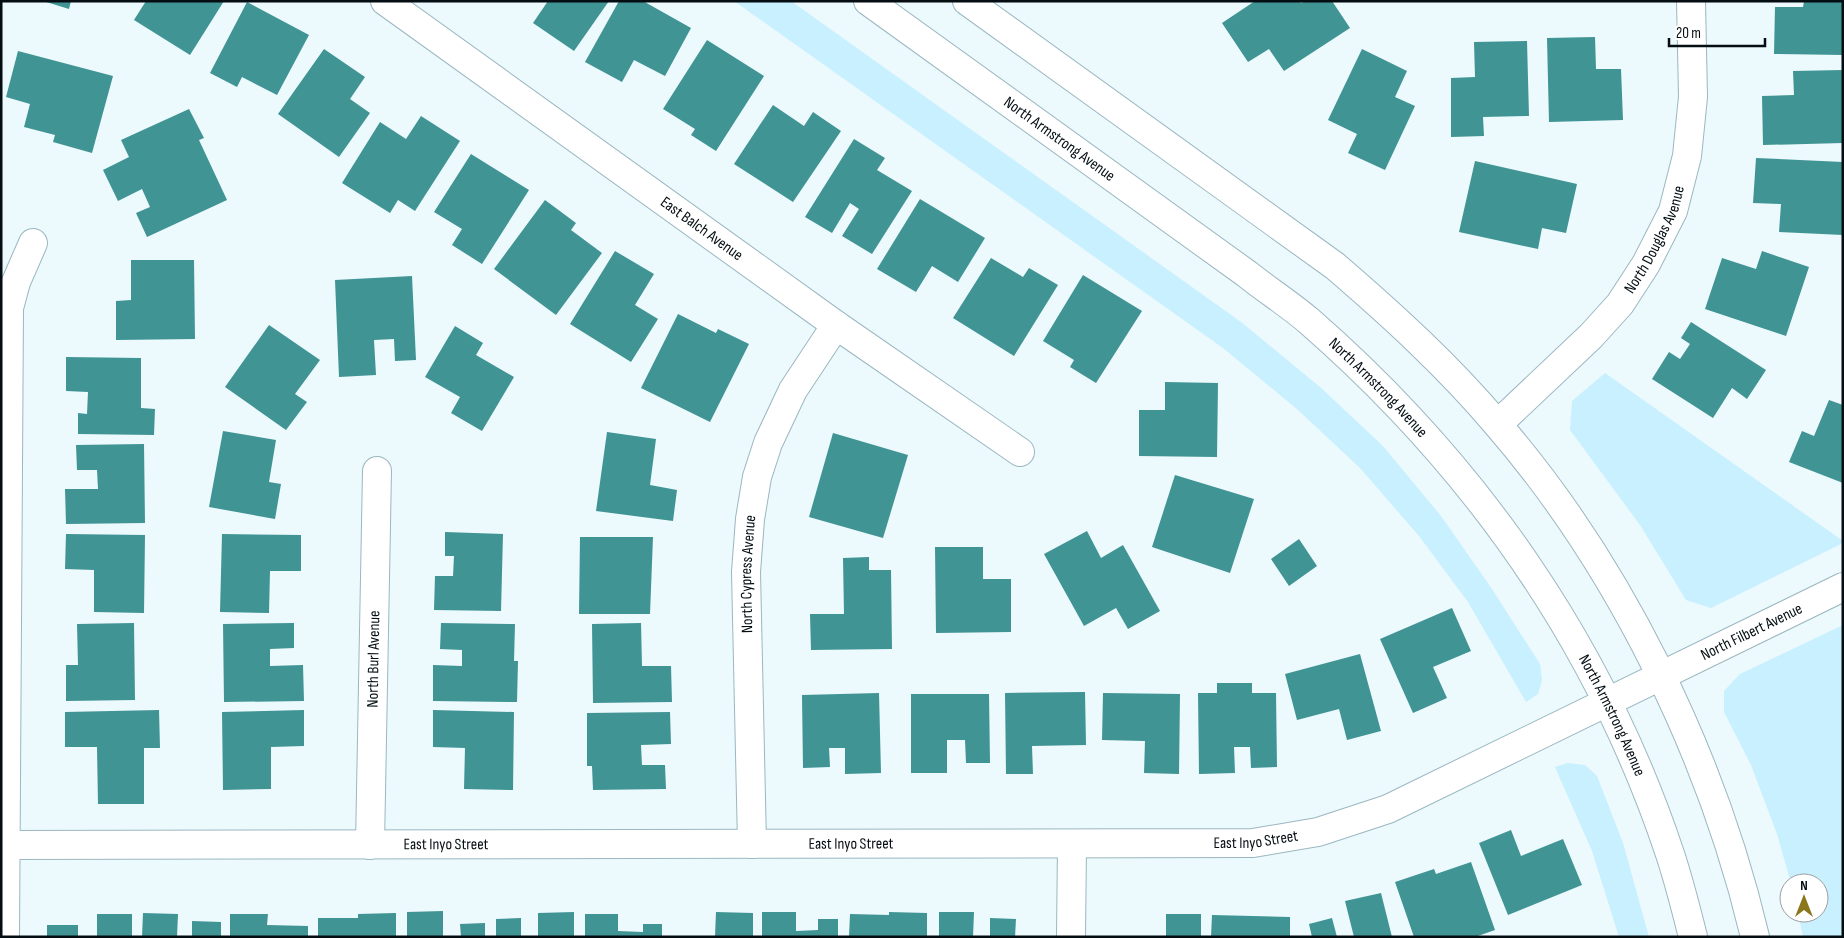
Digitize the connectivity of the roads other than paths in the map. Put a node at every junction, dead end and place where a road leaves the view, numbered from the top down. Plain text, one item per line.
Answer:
1 (385, 1) edge
2 (868, 1) edge
3 (967, 1) edge
4 (1691, 1) edge
5 (33, 242) dead end
6 (836, 324) junction
7 (1498, 424) junction
8 (1020, 452) dead end
9 (377, 471) dead end
10 (1843, 587) edge
11 (1660, 674) junction
12 (1608, 702) junction
13 (752, 844) junction
14 (1072, 844) junction
15 (370, 845) junction
16 (6, 846) junction
17 (5, 937) edge
18 (1071, 937) edge
19 (1693, 937) edge
20 (1755, 937) edge

1 - 6 street, East Balch Avenue
2 - 12 street, North Armstrong Avenue
3 - 7 street
4 - 7 street, North Douglas Avenue
5 - 16 street
6 - 8 street, East Balch Avenue
6 - 13 street, North Cypress Avenue
7 - 11 street
9 - 15 street, North Burl Avenue
10 - 11 street, North Filbert Avenue
11 - 12 street, East Inyo Street
11 - 20 street
12 - 14 street, East Inyo Street
12 - 19 street, North Armstrong Avenue
13 - 14 street, East Inyo Street
13 - 15 street, East Inyo Street
14 - 18 street
15 - 16 street, East Inyo Street
16 - 17 street

